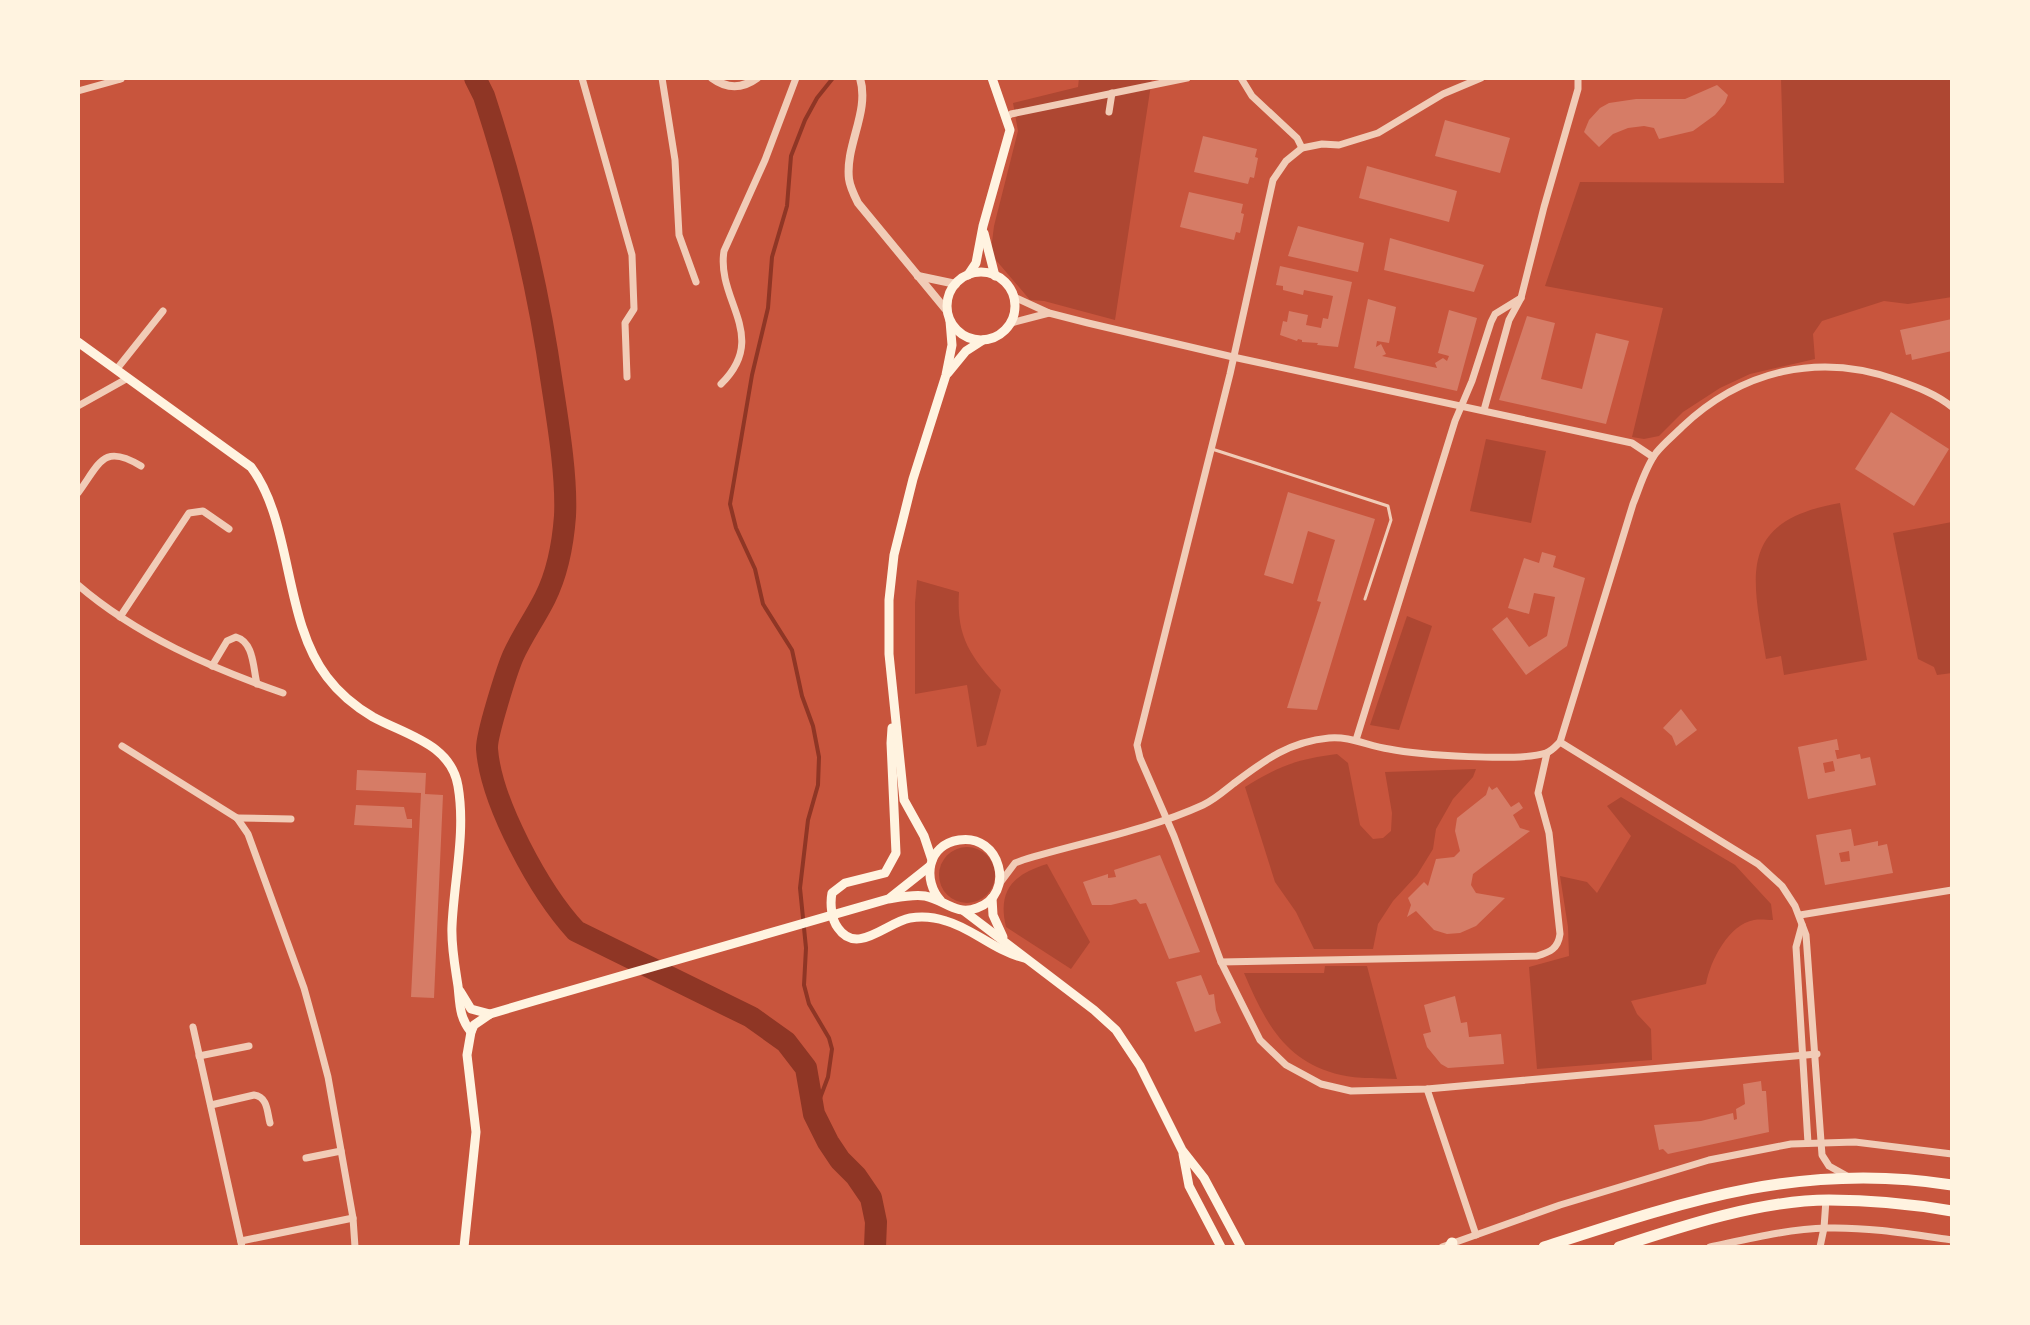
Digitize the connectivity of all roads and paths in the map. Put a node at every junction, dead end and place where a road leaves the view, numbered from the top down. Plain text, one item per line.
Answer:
1 (582, 78) edge
2 (662, 78) edge
3 (712, 78) edge
4 (757, 78) edge
5 (796, 78) edge
6 (860, 78) edge
7 (992, 78) edge
8 (1241, 78) edge
9 (1481, 78) edge
10 (1578, 78) edge
11 (121, 79) edge
12 (1181, 79) edge
13 (78, 91) edge
14 (1112, 93) junction
15 (1040, 98) dead end
16 (1039, 108) junction
17 (1109, 112) dead end
18 (1007, 117) junction
19 (1302, 148) junction
20 (983, 226) junction
21 (968, 275) junction
22 (918, 276) junction
23 (995, 276) junction
24 (696, 282) dead end
25 (956, 284) junction
26 (1014, 297) junction
27 (1521, 298) junction
28 (163, 311) dead end
29 (1049, 313) junction
30 (949, 316) junction
31 (1011, 323) junction
32 (983, 340) junction
33 (78, 342) edge
34 (1233, 357) junction
35 (116, 370) junction
36 (946, 375) junction
37 (627, 377) dead end
38 (128, 378) junction
39 (721, 384) dead end
40 (1463, 405) junction
41 (78, 406) edge
42 (1952, 407) edge
43 (1484, 410) junction
44 (1212, 449) junction
45 (1653, 457) junction
46 (141, 466) dead end
47 (78, 493) edge
48 (229, 529) dead end
49 (78, 585) edge
50 (1365, 599) dead end
51 (120, 617) junction
52 (212, 666) junction
53 (257, 684) junction
54 (283, 693) dead end
55 (895, 722) junction
56 (1356, 740) junction
57 (1560, 742) junction
58 (122, 746) dead end
59 (1547, 753) junction
60 (237, 818) junction
61 (1166, 818) junction
62 (291, 819) dead end
63 (924, 836) junction
64 (946, 845) junction
65 (996, 857) junction
66 (931, 863) junction
67 (1015, 863) junction
68 (1000, 883) junction
69 (1952, 890) edge
70 (992, 898) junction
71 (888, 899) junction
72 (941, 901) junction
73 (964, 911) junction
74 (1800, 915) junction
75 (1802, 925) junction
76 (1007, 944) junction
77 (1024, 958) junction
78 (1221, 962) junction
79 (458, 988) junction
80 (490, 1014) junction
81 (193, 1027) dead end
82 (471, 1032) junction
83 (249, 1046) dead end
84 (1817, 1054) junction
85 (1802, 1055) junction
86 (199, 1056) junction
87 (1427, 1089) junction
88 (211, 1105) junction
89 (270, 1123) dead end
90 (1820, 1142) junction
91 (1808, 1143) junction
92 (1182, 1150) junction
93 (341, 1151) junction
94 (1952, 1154) edge
95 (306, 1158) dead end
96 (1847, 1176) junction
97 (1952, 1185) edge
98 (1826, 1200) junction
99 (1952, 1211) edge
100 (353, 1218) junction
101 (1824, 1228) junction
102 (1476, 1235) junction
103 (1952, 1240) edge
104 (242, 1244) edge
105 (1448, 1246) edge
106 (355, 1247) edge
107 (464, 1247) edge
108 (1221, 1247) edge
109 (1241, 1247) edge
110 (1544, 1247) edge
111 (1619, 1247) edge
112 (1710, 1247) edge
113 (1820, 1247) edge

1 - 37 street
2 - 24 street
3 - 4 street
5 - 39 street
6 - 22 street
7 - 18 main road
8 - 19 street
9 - 19 street
10 - 27 street
11 - 13 street
12 - 14 street
14 - 16 street
14 - 17 street
15 - 16 street
16 - 18 street
18 - 20 main road
19 - 34 street
20 - 21 main road
20 - 23 main road
21 - 23 main road
21 - 25 main road
22 - 25 street
22 - 30 street
23 - 26 main road
25 - 30 main road
26 - 29 street
26 - 31 main road
27 - 40 street
27 - 43 street
28 - 35 street
29 - 31 street
29 - 34 street
30 - 32 main road
30 - 36 main road
31 - 32 main road
32 - 36 main road
33 - 35 main road
34 - 40 street
34 - 44 street
35 - 38 main road
36 - 55 main road
38 - 41 street
38 - 79 main road
40 - 43 street
40 - 56 street
42 - 45 street
43 - 45 street
44 - 50 lane
44 - 61 street
45 - 57 street
46 - 47 street
48 - 51 street
49 - 51 street
51 - 52 street
52 - 53 street
52 - 53 street
53 - 54 street
55 - 63 main road
55 - 77 main road
56 - 59 street
56 - 61 street
57 - 59 street
57 - 74 street
58 - 60 street
59 - 78 street
60 - 62 street
60 - 93 street
61 - 67 street
61 - 78 street
63 - 64 main road
63 - 66 main road
64 - 65 main road
64 - 66 main road
65 - 67 street
65 - 68 main road
66 - 71 main road
66 - 72 main road
67 - 68 street
68 - 70 main road
69 - 74 street
70 - 73 main road
70 - 76 main road
71 - 72 main road
71 - 80 main road
72 - 73 main road
73 - 76 main road
74 - 75 street
75 - 84 street
75 - 85 street
76 - 77 main road
77 - 92 main road
78 - 87 street
79 - 80 main road
79 - 82 main road
80 - 82 main road
81 - 86 street
82 - 107 main road
83 - 86 street
84 - 85 street
84 - 90 street
85 - 87 street
85 - 91 street
86 - 88 street
87 - 102 street
88 - 89 street
88 - 104 street
90 - 91 street
90 - 94 street
90 - 96 street
91 - 102 street
92 - 108 main road
92 - 109 main road
93 - 95 street
93 - 100 street
96 - 97 main road
96 - 110 main road
98 - 99 main road
98 - 101 street
98 - 111 main road
100 - 104 street
100 - 106 street
101 - 103 street
101 - 112 street
101 - 113 street
102 - 105 street

